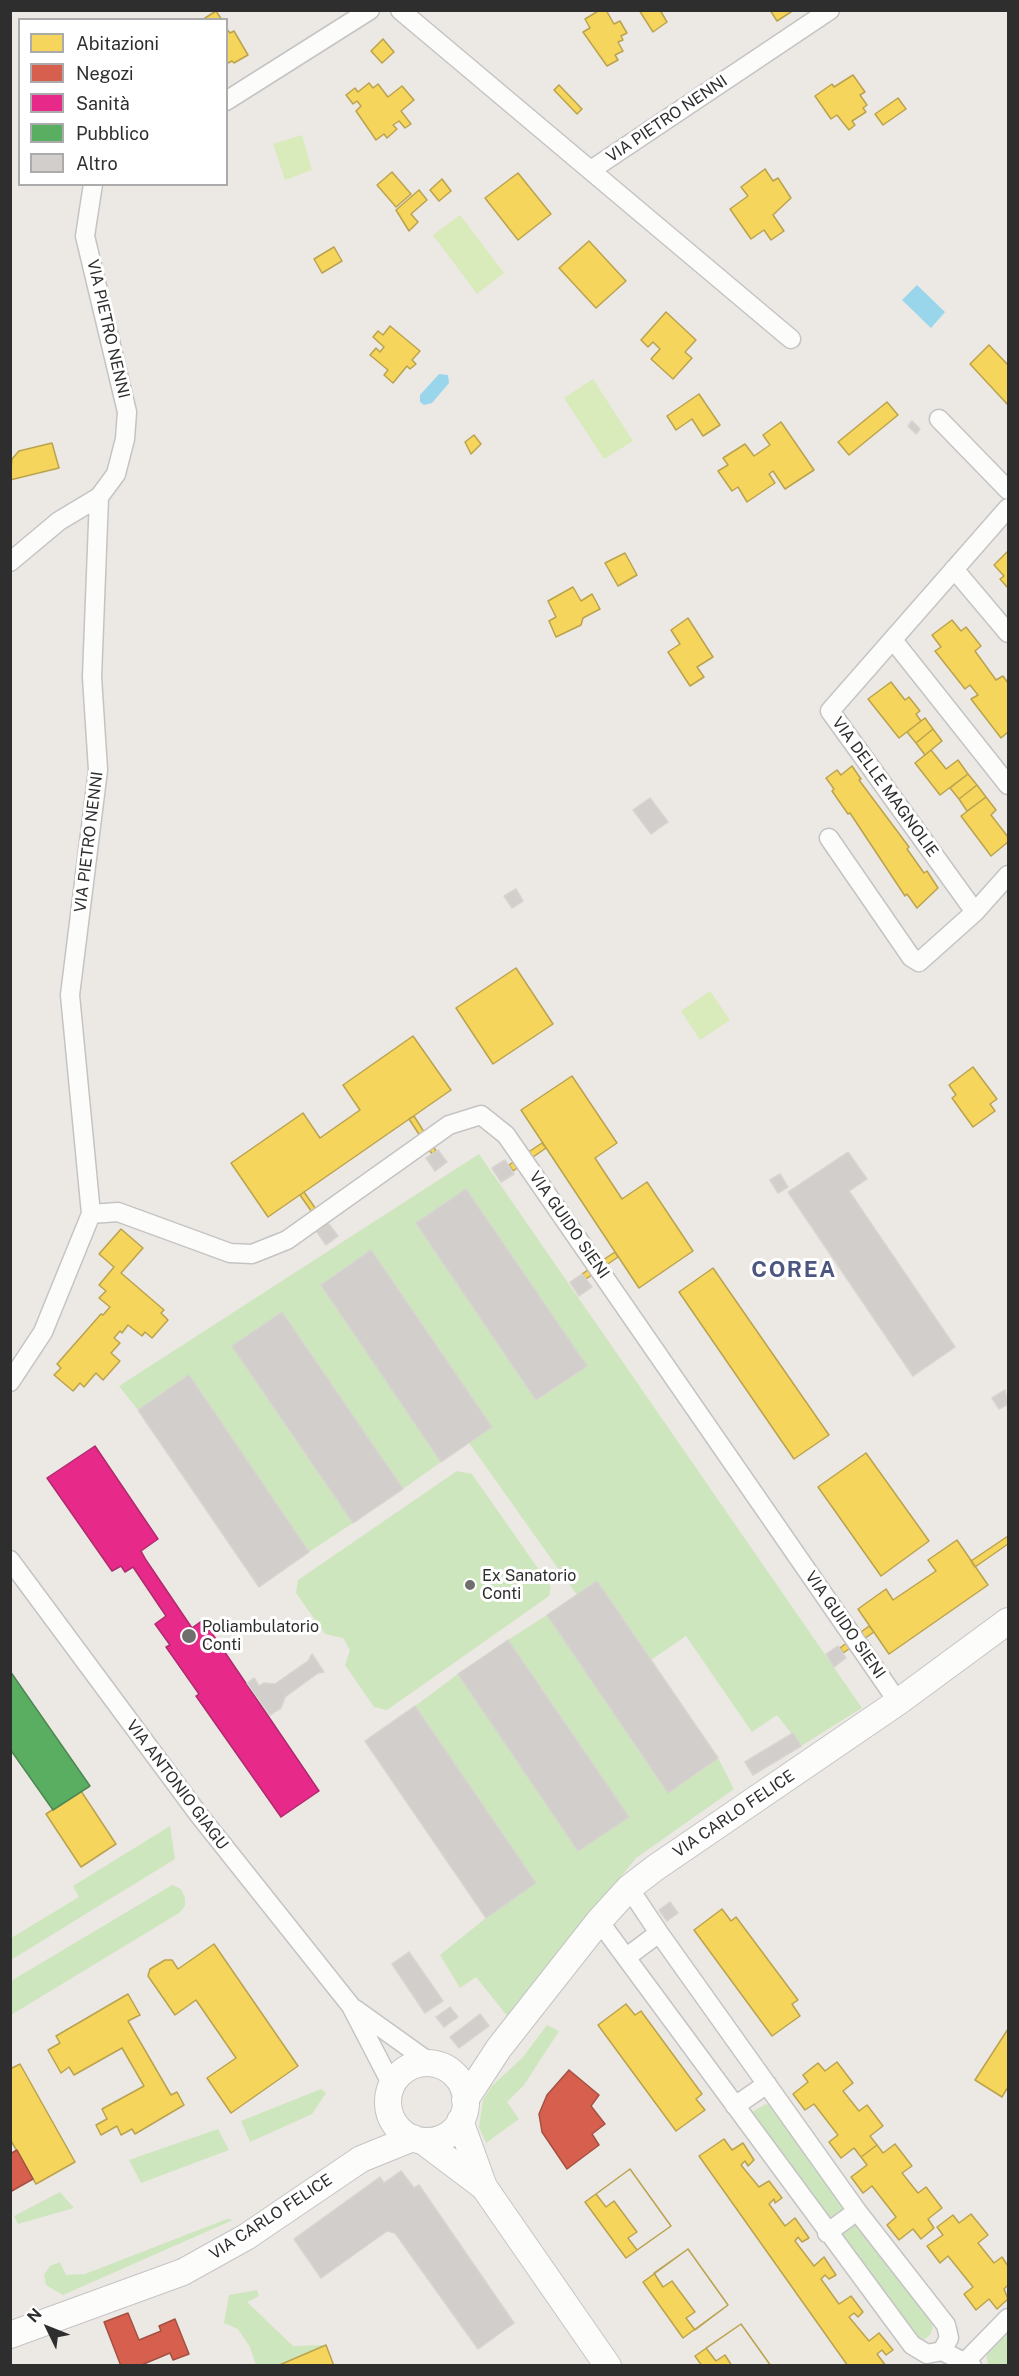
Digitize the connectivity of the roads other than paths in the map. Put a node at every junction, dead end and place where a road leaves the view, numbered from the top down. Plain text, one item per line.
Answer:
1 (370, 10) edge
2 (400, 10) edge
3 (830, 10) edge
4 (228, 100) edge
5 (591, 170) junction
6 (93, 186) edge
7 (791, 339) dead end
8 (939, 419) dead end
9 (1008, 490) edge
10 (99, 497) junction
11 (1008, 508) edge
12 (10, 562) edge
13 (954, 569) junction
14 (1008, 633) edge
15 (893, 640) junction
16 (1008, 785) edge
17 (829, 838) dead end
18 (1008, 875) edge
19 (975, 912) junction
20 (92, 1214) junction
21 (10, 1382) edge
22 (10, 1560) edge
23 (1008, 1621) edge
24 (898, 1702) junction
25 (629, 1888) junction
26 (600, 1921) junction
27 (658, 1933) junction
28 (628, 1956) junction
29 (351, 2006) junction
30 (499, 2049) junction
31 (440, 2066) junction
32 (766, 2084) junction
33 (392, 2085) junction
34 (735, 2106) junction
35 (463, 2110) junction
36 (390, 2115) junction
37 (418, 2140) junction
38 (361, 2159) junction
39 (484, 2187) junction
40 (857, 2211) junction
41 (827, 2233) junction
42 (1008, 2318) edge
43 (10, 2335) edge
44 (942, 2351) junction
45 (969, 2363) edge
46 (608, 2366) edge

1 - 4 street
2 - 5 street, VIA PIETRO NENNI
3 - 5 street, VIA PIETRO NENNI
5 - 7 street
6 - 10 street, VIA PIETRO NENNI
8 - 9 street
10 - 12 street
10 - 20 street, VIA PIETRO NENNI
11 - 13 street, VIA DELLE MAGNOLIE
13 - 14 street
13 - 15 street, VIA DELLE MAGNOLIE
15 - 16 street
15 - 19 street, VIA DELLE MAGNOLIE
17 - 19 street
18 - 19 street
20 - 21 street, VIA PIETRO NENNI
20 - 24 street, VIA GUIDO SIENI
22 - 29 street, VIA ANTONIO GIAGU
23 - 24 main road, VIA CARLO FELICE
24 - 25 main road, VIA CARLO FELICE
25 - 26 main road, VIA CARLO FELICE
25 - 27 street
26 - 28 street
26 - 30 main road, VIA CARLO FELICE
27 - 28 street
27 - 32 street
28 - 34 street
29 - 31 street, VIA ANTONIO GIAGU
29 - 33 street, VIA ANTONIO GIAGU
30 - 31 main road
30 - 35 main road, VIA CARLO FELICE
31 - 33 main road
31 - 35 main road
32 - 34 street
32 - 40 street
33 - 36 main road
34 - 41 street
35 - 37 main road
35 - 39 main road
36 - 37 main road
36 - 38 main road, VIA CARLO FELICE
37 - 38 main road, VIA CARLO FELICE
37 - 39 main road
38 - 43 main road, VIA CARLO FELICE
39 - 46 main road
40 - 41 street
40 - 44 street
41 - 44 street
42 - 45 street
44 - 45 street

